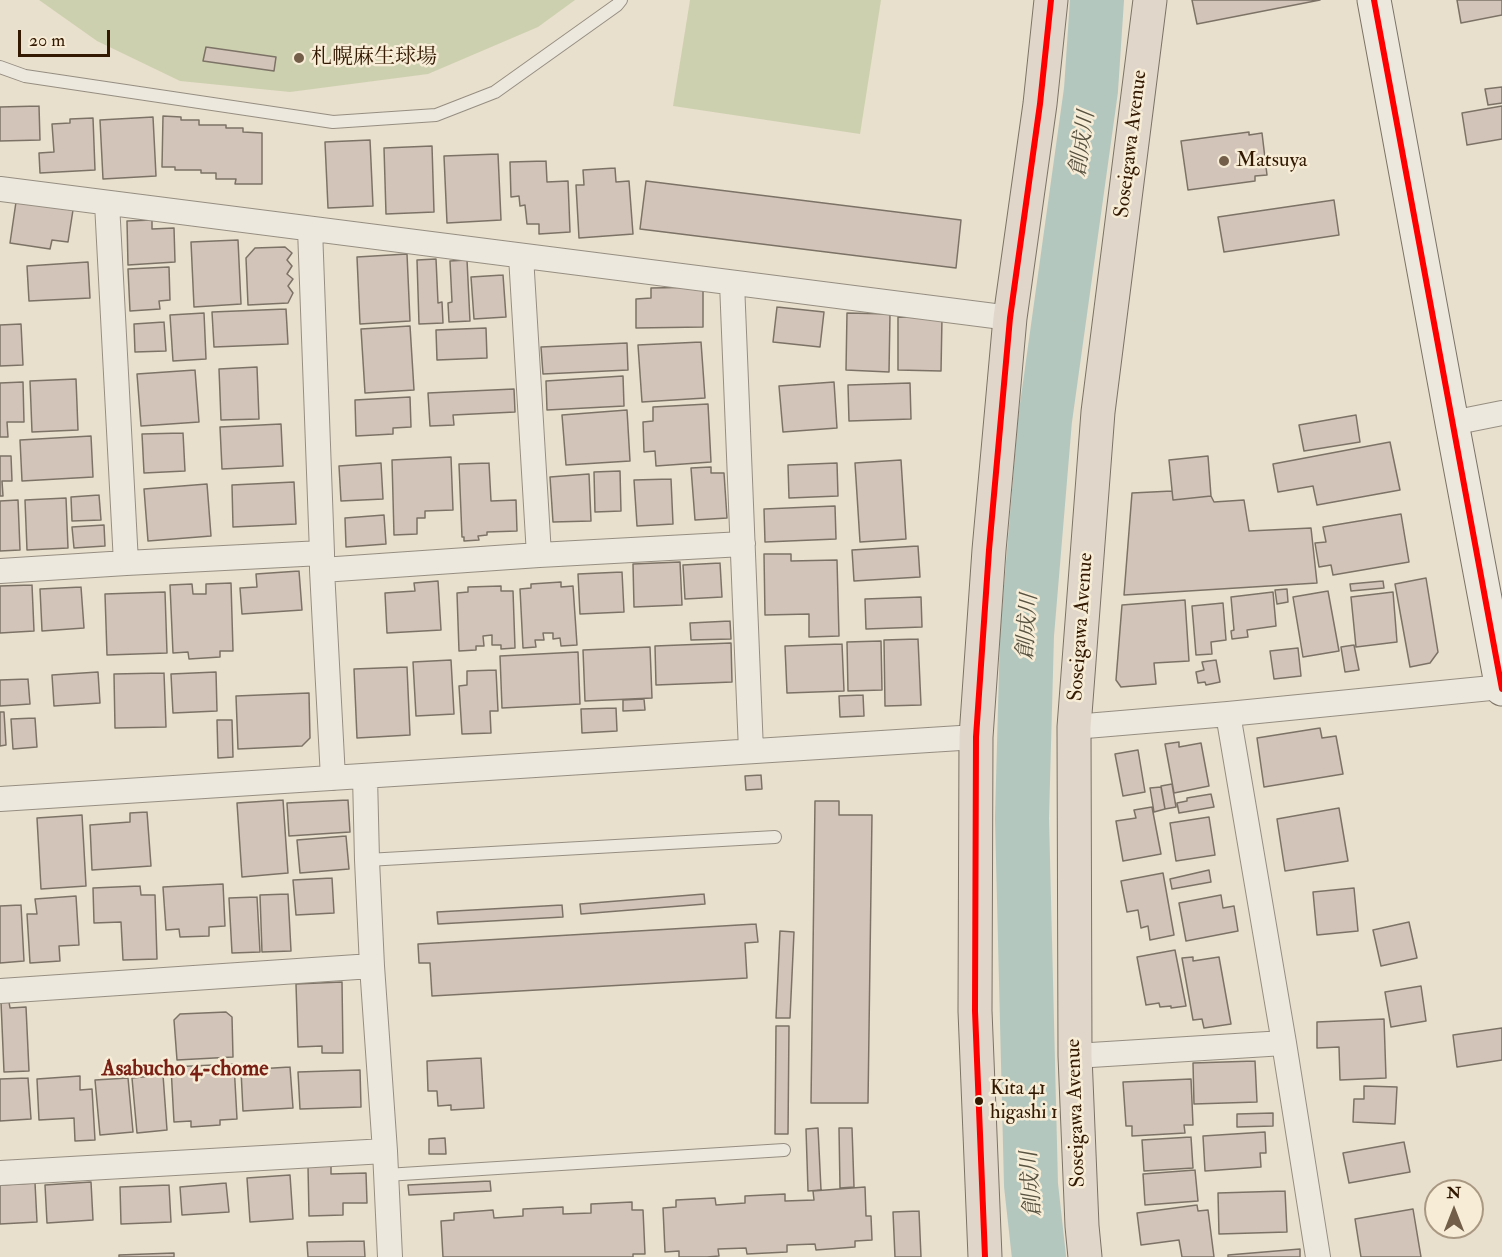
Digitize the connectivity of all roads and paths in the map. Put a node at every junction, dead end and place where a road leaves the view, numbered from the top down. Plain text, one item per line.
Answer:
1 (621, 0) edge
2 (1051, 0) edge
3 (1149, 0) edge
4 (1374, 0) edge
5 (0, 67) edge
6 (0, 189) edge
7 (107, 203) junction
8 (310, 229) junction
9 (521, 256) junction
10 (732, 283) junction
11 (1010, 318) junction
12 (1502, 413) edge
13 (1452, 423) junction
14 (743, 544) junction
15 (539, 555) junction
16 (322, 561) junction
17 (126, 563) junction
18 (0, 571) edge
19 (1502, 688) edge
20 (1228, 714) junction
21 (1074, 727) junction
22 (976, 737) junction
23 (751, 751) junction
24 (365, 776) junction
25 (333, 778) junction
26 (0, 799) edge
27 (775, 837) dead end
28 (367, 860) junction
29 (372, 966) junction
30 (0, 991) edge
31 (1284, 1043) junction
32 (1075, 1056) junction
33 (784, 1150) dead end
34 (385, 1151) junction
35 (0, 1173) edge
36 (387, 1175) junction
37 (390, 1257) edge
38 (985, 1257) edge
39 (1085, 1257) edge
40 (1318, 1257) edge

1 - 5 lane
2 - 11 highway
3 - 21 highway, Soseigawa Avenue
4 - 13 street
6 - 7 street
7 - 8 street
7 - 17 street
8 - 9 street
8 - 16 street
9 - 10 street
9 - 15 street
10 - 11 street
10 - 14 street
11 - 22 highway
12 - 13 street
13 - 19 street
14 - 15 street
14 - 23 street
15 - 16 street
16 - 17 street
16 - 25 street
17 - 18 street
19 - 20 street
20 - 21 street
20 - 31 street
21 - 32 highway, Soseigawa Avenue
22 - 23 street
22 - 38 highway
23 - 24 street
24 - 25 street
24 - 28 street
25 - 26 street
27 - 28 lane
28 - 29 street
29 - 30 street
29 - 34 street
31 - 32 street
31 - 40 street
32 - 39 highway, Soseigawa Avenue
33 - 36 lane
34 - 35 street
34 - 36 street
36 - 37 street

